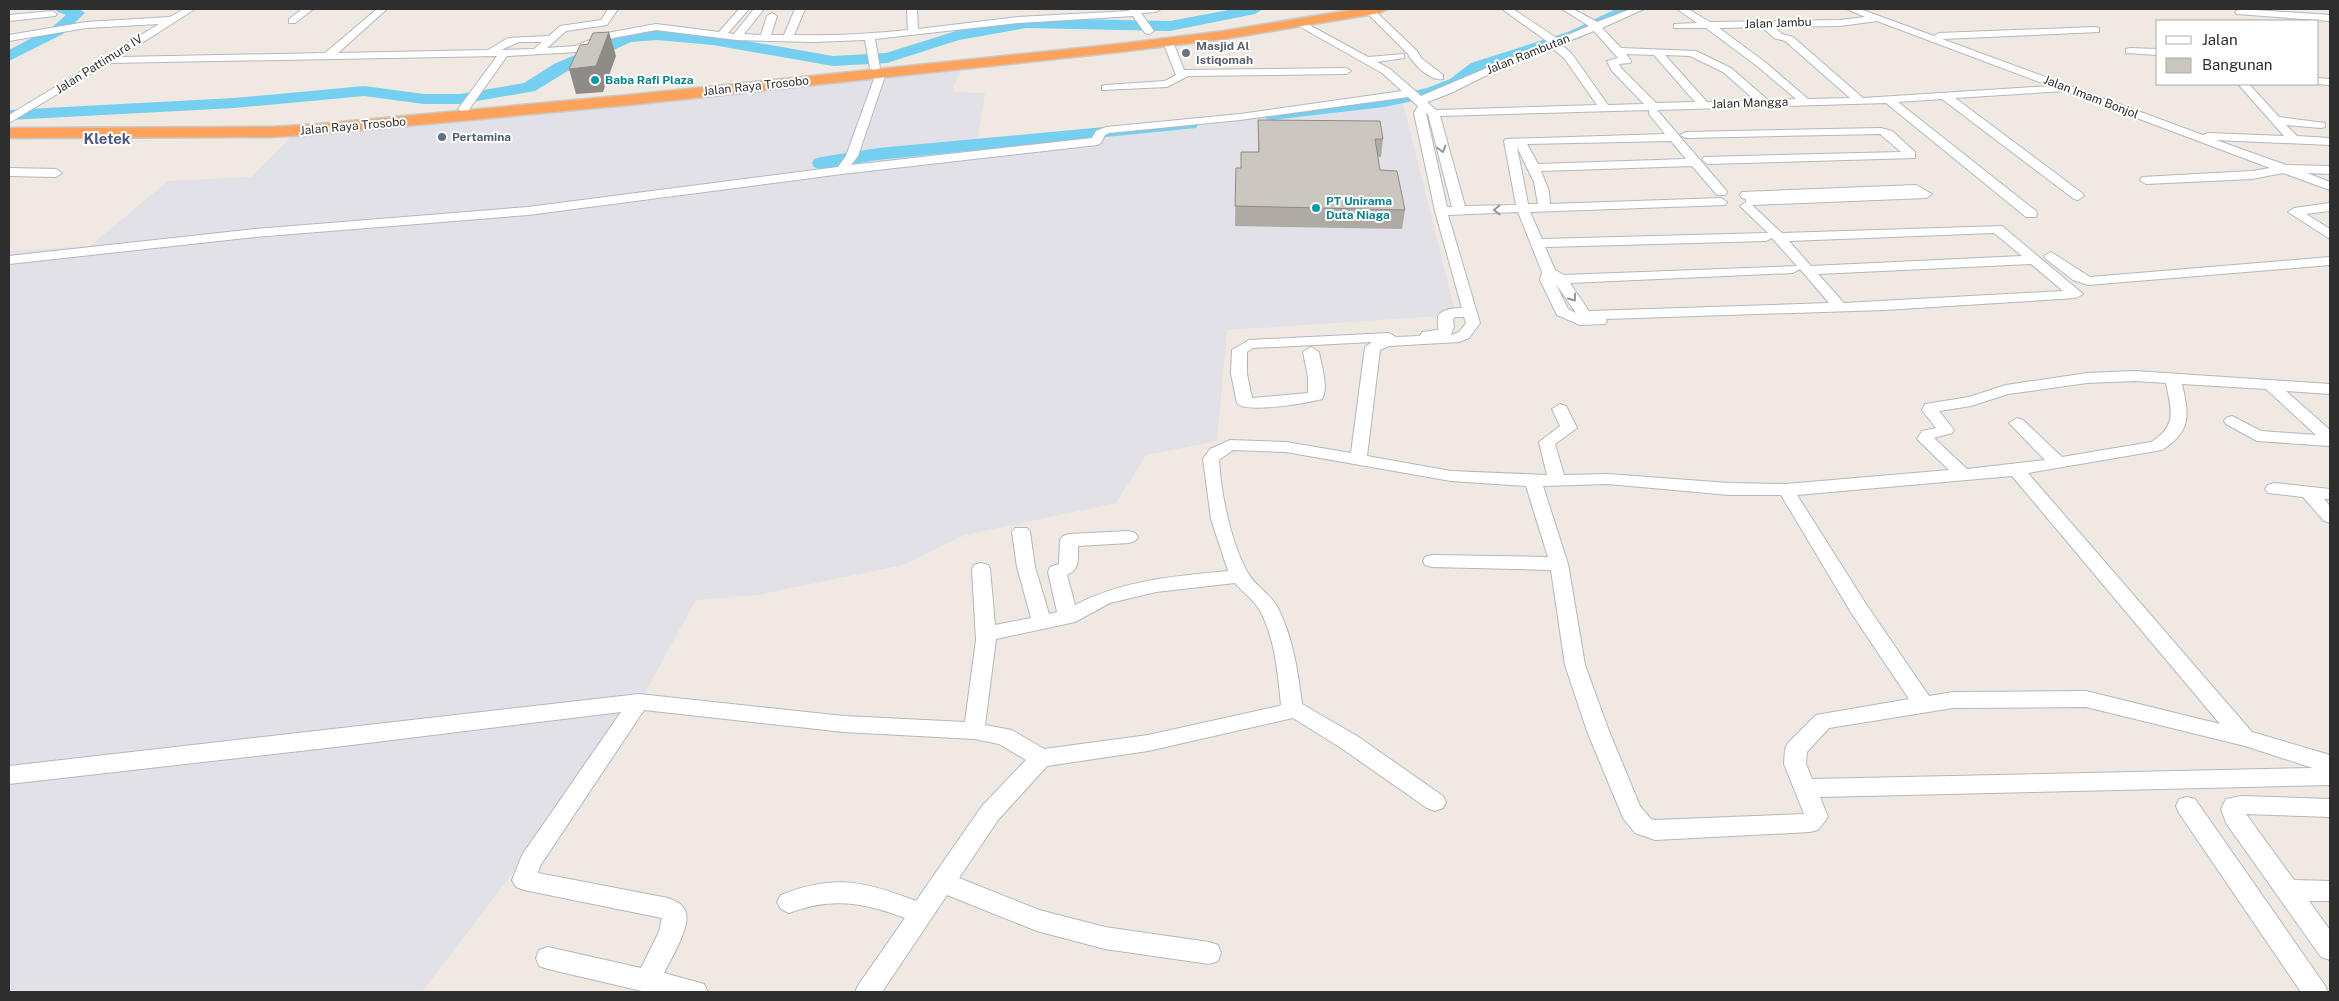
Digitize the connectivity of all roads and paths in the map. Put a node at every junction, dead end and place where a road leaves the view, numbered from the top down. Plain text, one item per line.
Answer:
1 (41, 9) edge
2 (190, 9) edge
3 (308, 9) edge
4 (382, 9) edge
5 (612, 9) edge
6 (744, 9) edge
7 (759, 9) edge
8 (800, 9) edge
9 (912, 9) edge
10 (1018, 9) edge
11 (1156, 9) edge
12 (1346, 9) edge
13 (1507, 9) edge
14 (1567, 9) edge
15 (1639, 9) edge
16 (1682, 9) edge
17 (1852, 9) edge
18 (2321, 9) edge
19 (1375, 10) edge
20 (2238, 10) edge
21 (1134, 11) edge
22 (52, 14) junction
23 (1531, 15) dead end
24 (772, 16) dead end
25 (2330, 16) edge
26 (1518, 17) junction
27 (9, 18) edge
28 (1878, 18) junction
29 (1022, 19) junction
30 (170, 20) junction
31 (2248, 20) edge
32 (292, 21) dead end
33 (1300, 23) junction
34 (1595, 25) junction
35 (1708, 25) junction
36 (1765, 25) junction
37 (1677, 26) dead end
38 (46, 30) junction
39 (2095, 30) dead end
40 (913, 32) junction
41 (1152, 33) junction
42 (721, 35) junction
43 (737, 37) junction
44 (870, 37) junction
45 (1929, 37) junction
46 (9, 38) edge
47 (765, 38) junction
48 (788, 38) junction
49 (551, 39) junction
50 (1554, 41) junction
51 (1998, 41) dead end
52 (1942, 42) junction
53 (1618, 51) junction
54 (2130, 51) dead end
55 (537, 52) junction
56 (1715, 52) dead end
57 (2156, 52) edge
58 (491, 53) junction
59 (504, 53) junction
60 (1658, 54) junction
61 (329, 55) junction
62 (1400, 56) dead end
63 (107, 60) junction
64 (1367, 60) junction
65 (876, 65) junction
66 (1727, 70) junction
67 (1346, 71) dead end
68 (1181, 75) junction
69 (1439, 77) dead end
70 (2244, 85) edge
71 (1106, 88) dead end
72 (2068, 88) junction
73 (1946, 96) junction
74 (612, 98) junction
75 (1888, 99) junction
76 (1419, 101) junction
77 (1806, 102) junction
78 (468, 103) junction
79 (1765, 103) junction
80 (1703, 104) junction
81 (1858, 104) junction
82 (1604, 107) junction
83 (1657, 110) junction
84 (1461, 118) dead end
85 (2275, 120) junction
86 (9, 125) edge
87 (2321, 125) dead end
88 (2191, 135) junction
89 (1680, 136) junction
90 (2293, 139) junction
91 (1520, 141) junction
92 (2330, 141) edge
93 (1702, 161) junction
94 (847, 163) junction
95 (1535, 168) junction
96 (2283, 169) junction
97 (2330, 170) edge
98 (9, 172) edge
99 (56, 174) dead end
100 (2146, 180) dead end
101 (2330, 186) edge
102 (1722, 195) junction
103 (2078, 196) dead end
104 (1745, 202) junction
105 (1522, 204) junction
106 (1544, 204) junction
107 (1439, 205) junction
108 (1457, 205) junction
109 (2330, 207) edge
110 (2031, 214) dead end
111 (2330, 235) edge
112 (1772, 237) junction
113 (1538, 243) junction
114 (2051, 256) dead end
115 (9, 260) edge
116 (2034, 260) junction
117 (2330, 261) edge
118 (1794, 269) junction
119 (1808, 270) junction
120 (1552, 277) junction
121 (1844, 308) junction
122 (1470, 312) junction
123 (1590, 318) junction
124 (1348, 340) junction
125 (1277, 344) junction
126 (1311, 352) junction
127 (2173, 379) junction
128 (2271, 386) junction
129 (2330, 389) edge
130 (1560, 409) dead end
131 (2232, 421) dead end
132 (2017, 423) dead end
133 (2330, 440) edge
134 (1358, 461) junction
135 (2058, 463) junction
136 (2016, 470) junction
137 (1964, 475) junction
138 (1532, 481) junction
139 (1557, 481) junction
140 (2274, 489) dead end
141 (1786, 490) junction
142 (2308, 492) junction
143 (2330, 494) edge
144 (2330, 517) edge
145 (1021, 532) dead end
146 (1129, 537) dead end
147 (1432, 561) dead end
148 (1559, 564) junction
149 (981, 570) dead end
150 (1240, 576) junction
151 (1068, 617) junction
152 (1042, 622) junction
153 (986, 634) junction
154 (638, 702) junction
155 (1924, 705) junction
156 (1292, 708) junction
157 (974, 732) junction
158 (2245, 738) junction
159 (1042, 758) junction
160 (2330, 764) edge
161 (9, 775) edge
162 (2330, 776) edge
163 (1435, 802) dead end
164 (1812, 804) junction
165 (2187, 806) dead end
166 (2330, 808) edge
167 (944, 883) junction
168 (2288, 890) junction
169 (2330, 891) edge
170 (790, 902) dead end
171 (920, 913) junction
172 (2330, 949) edge
173 (1209, 953) dead end
174 (548, 958) dead end
175 (647, 981) junction
176 (695, 992) edge
177 (868, 992) edge
178 (2315, 992) edge

1 - 22 street
2 - 30 street, Jalan Pattimura IV
3 - 32 street
4 - 61 street
5 - 49 street
6 - 42 street
7 - 43 street
8 - 48 street
9 - 40 street
10 - 29 street
11 - 21 street
12 - 41 highway, Jalan Raya Trosobo
13 - 26 street
14 - 34 street
15 - 34 street, Jalan Rambutan
16 - 35 street
17 - 28 street, Jalan Imam Bonjol
18 - 25 street
19 - 33 highway, Jalan Raya Trosobo
19 - 69 street
20 - 25 street
20 - 31 street
21 - 29 street
21 - 41 street
22 - 27 street
22 - 38 street
23 - 26 street
24 - 47 street
26 - 50 street
28 - 36 street, Jalan Jambu
28 - 45 street, Jalan Imam Bonjol
29 - 40 street
30 - 38 street
30 - 63 street, Jalan Pattimura IV
33 - 41 highway, Jalan Raya Trosobo
33 - 64 street
34 - 50 street, Jalan Rambutan
34 - 53 street
35 - 36 street, Jalan Jambu
35 - 37 street, Jalan Jambu
35 - 77 street
36 - 81 street
38 - 46 street
39 - 45 street
40 - 44 street
41 - 65 highway, Jalan Raya Trosobo
41 - 68 street
42 - 43 street
42 - 55 street
43 - 47 street
44 - 48 street
44 - 65 street
45 - 52 street, Jalan Imam Bonjol
47 - 48 street
49 - 55 street
49 - 58 street
50 - 76 street, Jalan Rambutan
50 - 82 street
51 - 52 street
52 - 72 street, Jalan Imam Bonjol
53 - 60 street
53 - 83 street
54 - 57 street
55 - 59 street
56 - 66 street
58 - 59 street
58 - 61 street
59 - 78 street
60 - 66 street
60 - 80 street
61 - 63 street
62 - 64 street
63 - 86 street, Jalan Pattimura IV
64 - 76 street
65 - 74 highway, Jalan Raya Trosobo
65 - 94 street
66 - 79 street
67 - 68 street
68 - 71 street
70 - 85 street
72 - 73 street, Jalan Mangga
72 - 88 street, Jalan Imam Bonjol
73 - 75 street, Jalan Mangga
73 - 103 street
74 - 78 highway, Jalan Raya Trosobo
74 - 86 highway, Jalan Raya Trosobo
75 - 81 street, Jalan Mangga
75 - 110 street
76 - 82 street, Jalan Mangga
76 - 94 street
76 - 107 street
76 -> 108 street
77 - 79 street, Jalan Mangga
77 - 81 street, Jalan Mangga
78 - 86 highway, Jalan Raya Trosobo
79 - 80 street, Jalan Mangga
80 - 83 street, Jalan Mangga
81 - 83 street
82 - 83 street, Jalan Mangga
83 - 84 street
83 - 89 street
85 - 87 street
85 - 90 street
88 - 90 street
88 - 96 street, Jalan Imam Bonjol
89 - 91 street
89 - 93 street
89 - 93 street
90 - 92 street
91 - 95 street
91 - 105 street
93 - 95 street
93 - 102 street
94 - 115 street
95 - 106 street
96 - 97 street
96 - 100 street
96 - 101 street, Jalan Imam Bonjol
98 - 99 street
102 - 104 street
102 - 106 street
104 - 104 street
104 - 112 street
105 - 106 street
105 - 108 street
105 - 113 street
107 - 108 street
107 - 122 street
109 - 111 street
112 - 113 street
112 - 116 street
112 - 118 street
112 - 119 street
113 - 120 street
114 - 117 street
116 - 119 street
116 - 121 street
118 - 120 street
118 - 121 street
119 - 121 street
120 - 123 street
121 - 123 street
121 - 123 street
122 - 124 street
122 - 134 street
124 - 125 street
124 - 126 street
125 - 126 street
125 - 126 street
127 - 128 street
127 - 135 street
127 - 137 street
128 - 129 street
128 - 133 street
130 - 139 street
131 - 133 street
132 - 135 street
134 - 138 street
134 - 150 street
135 - 136 street
136 - 137 street
136 - 158 street
137 - 141 street
138 - 139 street
138 - 148 street
139 - 141 street
140 - 142 street
141 - 155 street
142 - 143 street
142 - 144 street
145 - 152 street
146 - 151 street
147 - 148 street
148 - 164 street
149 - 153 street
150 - 151 street
150 - 156 street
151 - 152 street
152 - 153 street
153 - 157 street
154 - 157 street
154 - 161 street
154 - 175 street
155 - 158 street
155 - 164 street
156 - 159 street
156 - 163 street
157 - 159 street
158 - 160 street
159 - 167 street
162 - 164 street
165 - 178 street
166 - 168 street
167 - 171 street
167 - 173 street
168 - 169 street
168 - 172 street
170 - 171 street
171 - 177 street
174 - 175 street
175 - 176 street

